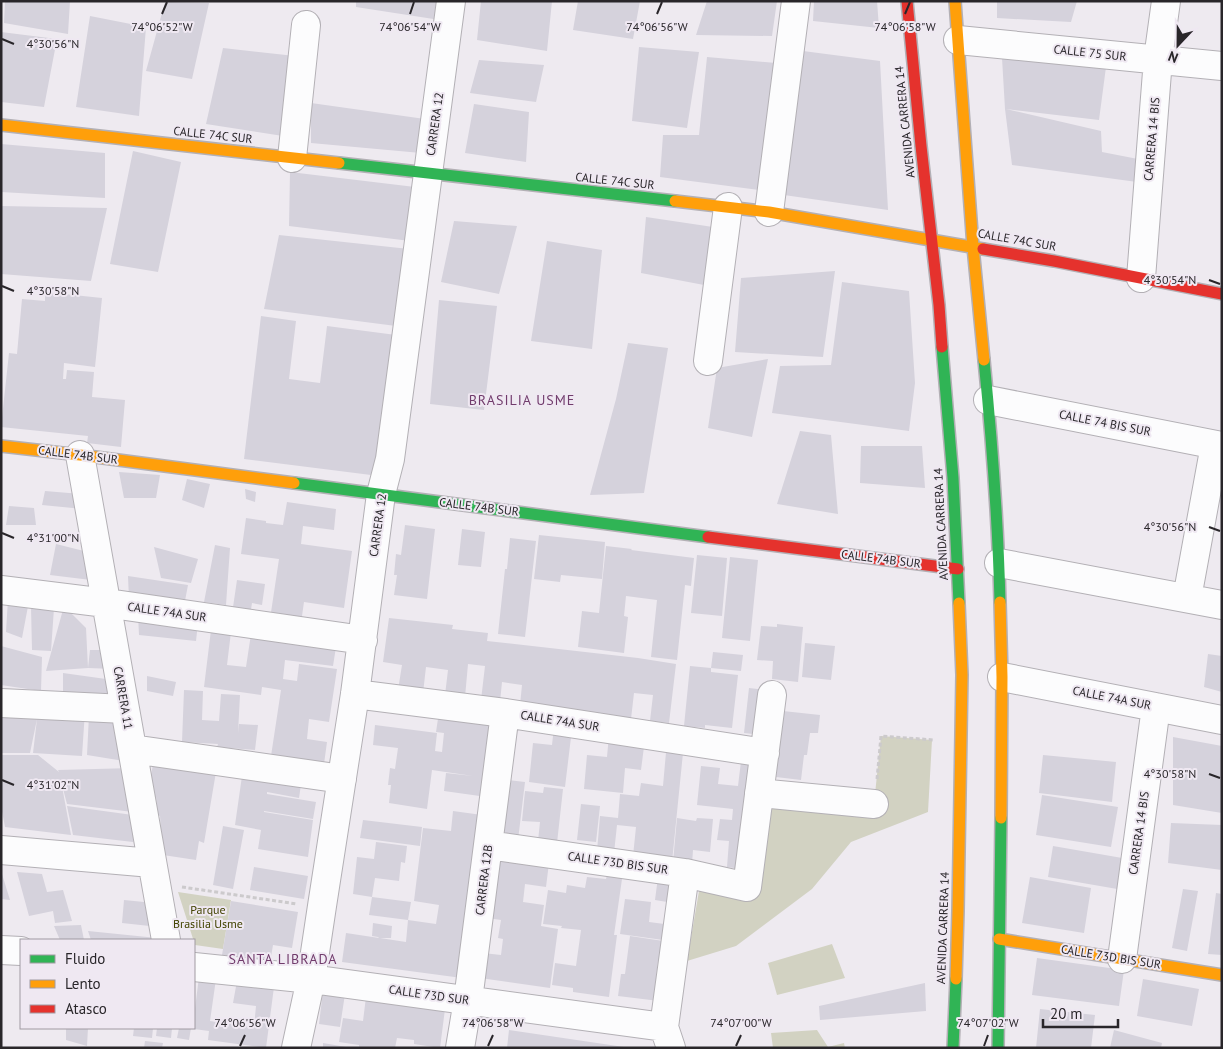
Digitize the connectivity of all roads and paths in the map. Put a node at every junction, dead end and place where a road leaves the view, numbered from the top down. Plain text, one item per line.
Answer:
1 (451, 1) edge
2 (796, 1) edge
3 (907, 1) edge
4 (955, 1) edge
5 (1166, 1) edge
6 (306, 25) dead end
7 (958, 40) junction
8 (1158, 60) junction
9 (1222, 66) edge
10 (1, 125) edge
11 (292, 158) junction
12 (428, 173) junction
13 (728, 207) junction
14 (769, 212) junction
15 (932, 240) junction
16 (974, 247) junction
17 (1141, 278) junction
18 (1222, 294) edge
19 (708, 360) dead end
20 (988, 400) junction
21 (1218, 445) edge
22 (1, 446) edge
23 (80, 455) junction
24 (381, 494) junction
25 (999, 563) junction
26 (958, 569) junction
27 (1, 590) edge
28 (1186, 598) junction
29 (106, 603) junction
30 (1222, 605) edge
31 (363, 640) junction
32 (1002, 677) junction
33 (355, 694) junction
34 (772, 695) dead end
35 (1, 703) edge
36 (1156, 707) junction
37 (125, 709) junction
38 (505, 713) junction
39 (1222, 720) edge
40 (961, 742) junction
41 (132, 749) junction
42 (764, 753) junction
43 (342, 779) junction
44 (759, 793) junction
45 (874, 804) joint
46 (488, 845) junction
47 (1, 850) edge
48 (154, 870) junction
49 (685, 873) junction
50 (322, 906) junction
51 (166, 939) edge
52 (999, 939) junction
53 (1, 950) edge
54 (20, 952) edge
55 (1122, 959) junction
56 (195, 968) edge
57 (1222, 975) edge
58 (310, 979) junction
59 (468, 1000) junction
60 (668, 1038) edge
61 (296, 1048) edge
62 (460, 1048) edge
63 (953, 1048) edge
64 (998, 1048) edge

1 - 12 street, CARRERA 12
2 - 14 street
3 - 15 street, AVENIDA CARRERA 14
4 - 7 street
5 - 8 street, CARRERA 14 BIS
6 - 11 street
7 - 8 street, CALLE 75 SUR
7 - 16 street
8 - 9 street, CALLE 75 SUR
8 - 17 street, CARRERA 14 BIS
10 - 11 street, CALLE 74C SUR
11 - 12 street, CALLE 74C SUR
12 - 13 street, CALLE 74C SUR
12 - 24 street, CARRERA 12
13 - 14 street, CALLE 74C SUR
13 - 19 street
14 - 15 street, CALLE 74C SUR
15 - 16 street, CALLE 74C SUR
15 - 26 street, AVENIDA CARRERA 14
16 - 17 street, CALLE 74C SUR
16 - 20 street
17 - 18 street, CALLE 74C SUR
20 - 21 street, CALLE 74 BIS SUR
20 - 25 street
21 - 28 street
22 - 23 street, CALLE 74B SUR
23 - 24 street, CALLE 74B SUR
23 - 29 street, CARRERA 11
24 - 26 street, CALLE 74B SUR
24 - 31 street, CARRERA 12
25 - 28 street
25 - 32 street
26 - 40 street, AVENIDA CARRERA 14
27 - 29 street, CALLE 74A SUR
28 - 30 street
29 - 31 street, CALLE 74A SUR
29 - 37 street, CARRERA 11
31 - 33 street, CARRERA 12
32 - 36 street, CALLE 74A SUR
32 - 52 street
33 - 38 street, CALLE 74A SUR
33 - 43 street, CARRERA 12
34 - 42 street
35 - 37 street
36 - 39 street, CALLE 74A SUR
36 - 55 street, CARRERA 14 BIS
37 - 41 street, CARRERA 11
38 - 42 street, CALLE 74A SUR
38 - 46 street, CARRERA 12B
40 - 45 path
40 - 63 street, AVENIDA CARRERA 14
41 - 43 street
41 - 48 street, CARRERA 11
42 - 44 street
43 - 50 street, CARRERA 12
44 - 45 street
44 - 49 street, CALLE 73D BIS SUR
46 - 49 street, CALLE 73D BIS SUR
46 - 59 street, CARRERA 12B
47 - 48 street
48 - 50 path
48 - 51 street, CARRERA 11
49 - 60 street
50 - 58 street, CARRERA 12
52 - 55 street, CALLE 73D BIS SUR
52 - 64 street
53 - 54 street
55 - 57 street, CALLE 73D BIS SUR
56 - 58 street, CALLE 73D SUR
58 - 59 street, CALLE 73D SUR
58 - 61 street, CARRERA 12
59 - 60 street, CALLE 73D SUR
59 - 62 street, CARRERA 12B

